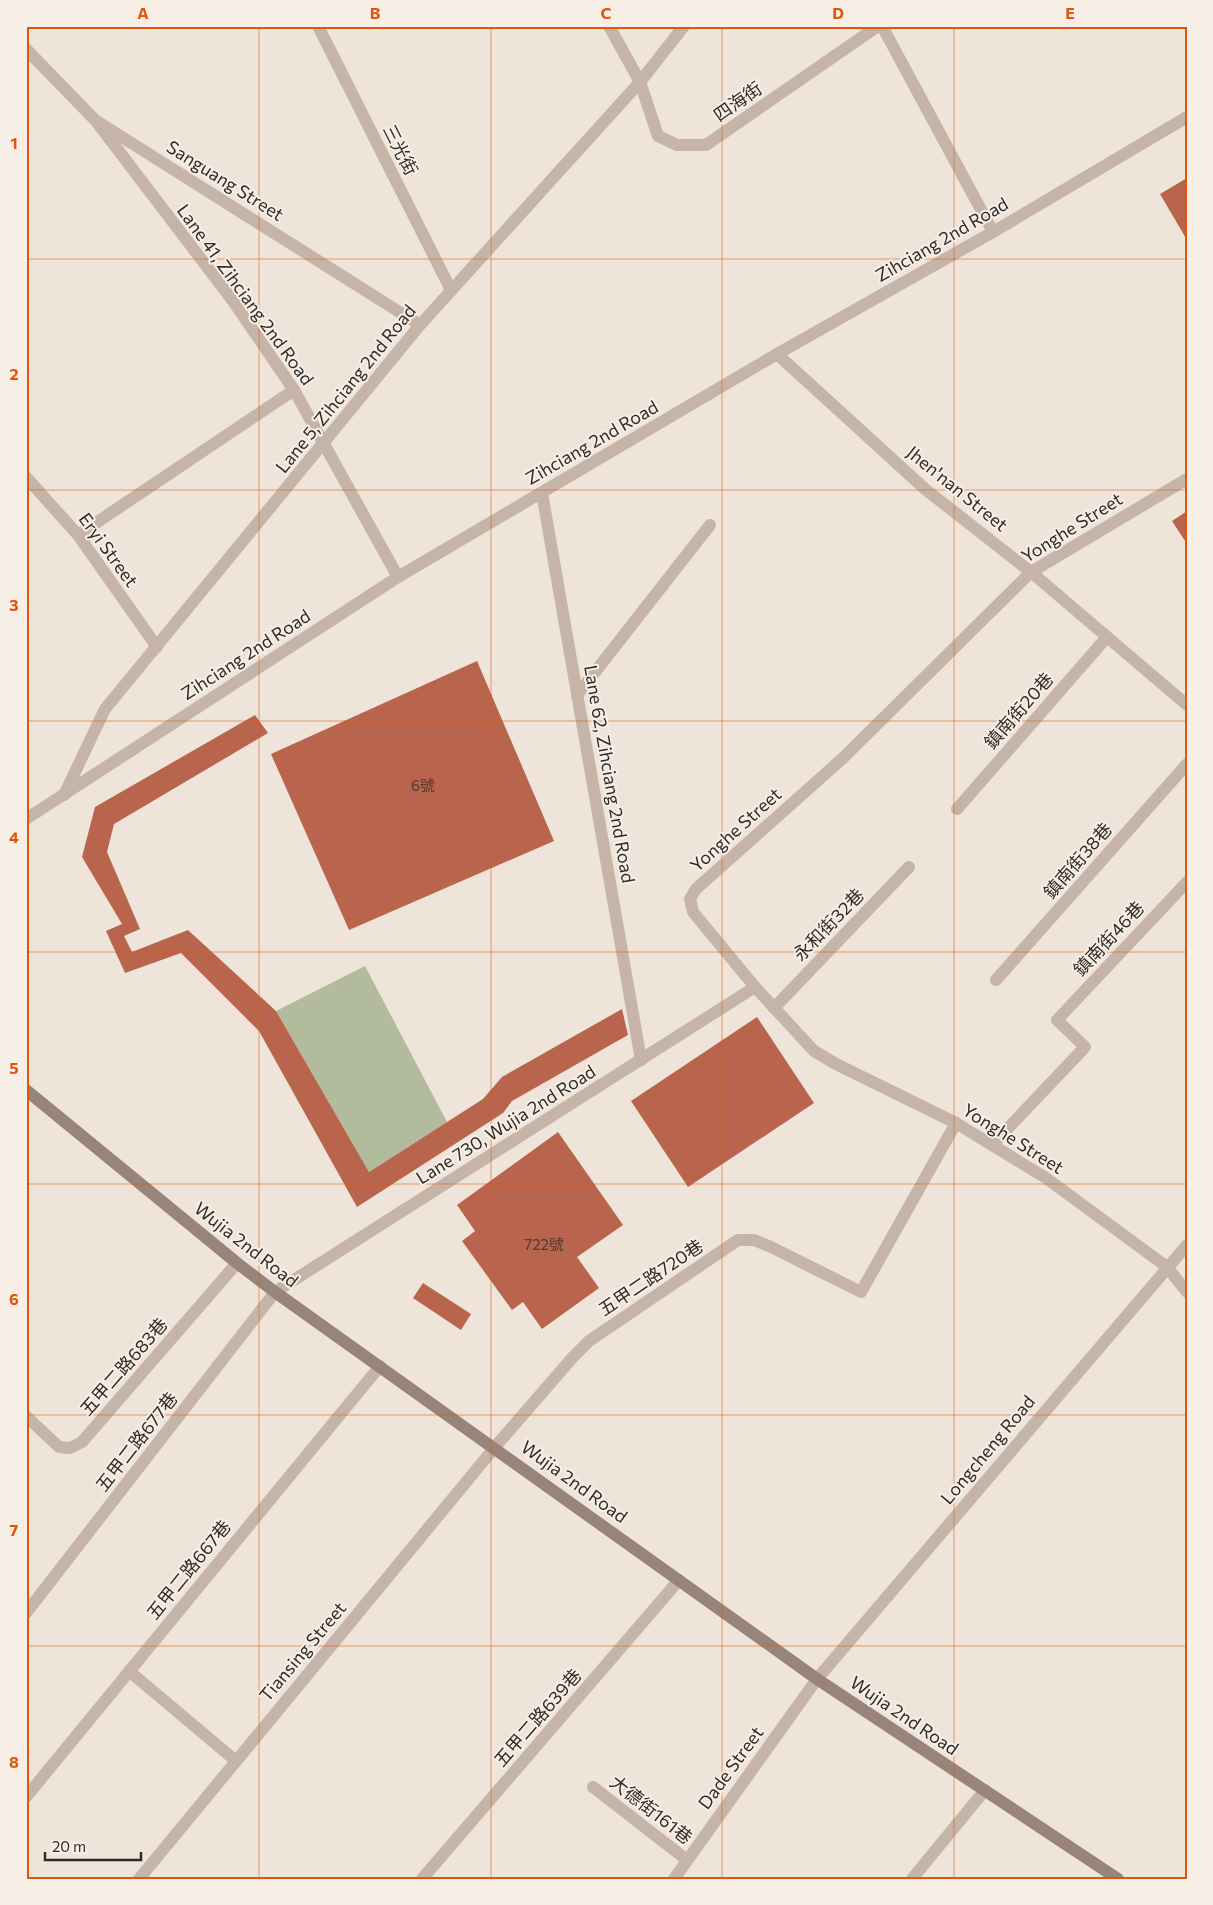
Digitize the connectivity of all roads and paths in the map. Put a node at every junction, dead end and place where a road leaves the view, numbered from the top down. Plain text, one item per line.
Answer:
1 (318, 26) edge
2 (609, 26) edge
3 (684, 26) edge
4 (878, 26) edge
5 (882, 26) edge
6 (26, 48) edge
7 (640, 82) junction
8 (1187, 117) edge
9 (95, 120) junction
10 (993, 232) junction
11 (451, 290) junction
12 (420, 325) junction
13 (777, 354) junction
14 (294, 390) junction
15 (324, 444) junction
16 (26, 476) edge
17 (1187, 479) edge
18 (542, 493) junction
19 (710, 525) dead end
20 (78, 535) junction
21 (1031, 572) junction
22 (398, 577) junction
23 (1107, 637) junction
24 (157, 648) junction
25 (577, 695) junction
26 (1187, 704) edge
27 (1187, 764) edge
28 (64, 795) junction
29 (957, 809) dead end
30 (26, 819) edge
31 (909, 867) dead end
32 (1187, 882) edge
33 (996, 980) dead end
34 (755, 987) junction
35 (774, 1008) junction
36 (641, 1060) junction
37 (26, 1090) edge
38 (956, 1124) junction
39 (992, 1145) junction
40 (1187, 1245) edge
41 (237, 1262) junction
42 (1167, 1268) junction
43 (276, 1292) junction
44 (1187, 1292) edge
45 (380, 1366) junction
46 (26, 1416) edge
47 (495, 1447) junction
48 (679, 1580) junction
49 (26, 1613) edge
50 (129, 1671) junction
51 (817, 1678) junction
52 (236, 1761) junction
53 (593, 1787) dead end
54 (985, 1790) junction
55 (26, 1797) edge
56 (687, 1860) junction
57 (138, 1879) edge
58 (422, 1879) edge
59 (674, 1879) edge
60 (912, 1879) edge
61 (1118, 1879) edge

1 - 11 street, 三光街
2 - 7 street, 四海街
3 - 7 street, Lane 5, Zihciang 2nd Road
4 - 7 street, 四海街
5 - 10 street
6 - 9 street, Sanguang Street
7 - 11 street, Lane 5, Zihciang 2nd Road
8 - 10 street, Zihciang 2nd Road
9 - 12 street, Sanguang Street
9 - 14 street, Lane 41, Zihciang 2nd Road
10 - 13 street, Zihciang 2nd Road
11 - 12 street, Lane 5, Zihciang 2nd Road
12 - 15 street, Lane 5, Zihciang 2nd Road
13 - 18 street, Zihciang 2nd Road
13 - 21 street, Jhen'nan Street
14 - 15 street, Lane 41, Zihciang 2nd Road
14 - 20 street
15 - 22 street, Lane 41, Zihciang 2nd Road
15 - 24 street, Lane 5, Zihciang 2nd Road
16 - 20 street, Eryi Street
17 - 21 street, Yonghe Street
18 - 22 street, Zihciang 2nd Road
18 - 25 street, Lane 62, Zihciang 2nd Road
19 - 25 street
20 - 24 street, Eryi Street
21 - 23 street, Jhen'nan Street
21 - 34 street, Yonghe Street
22 - 28 street, Zihciang 2nd Road
23 - 26 street, Jhen'nan Street
23 - 29 street, 鎮南街20巷
24 - 28 street, Lane 5, Zihciang 2nd Road
25 - 36 street, Lane 62, Zihciang 2nd Road
27 - 33 street, 鎮南街38巷
28 - 30 street, Zihciang 2nd Road
31 - 35 street, 永和街32巷
32 - 39 street, 鎮南街46巷
34 - 35 street, Yonghe Street
34 - 36 street, Lane 730, Wujia 2nd Road
35 - 38 street, Yonghe Street
36 - 43 street, Lane 730, Wujia 2nd Road
37 - 41 main road, Wujia 2nd Road
38 - 39 street, Yonghe Street
38 - 47 street, 五甲二路720巷
39 - 42 street, Yonghe Street
40 - 42 street, Longcheng Road
41 - 43 main road, Wujia 2nd Road
41 - 46 street, 五甲二路683巷
42 - 44 street, Yonghe Street
42 - 51 street, Longcheng Road
43 - 45 main road, Wujia 2nd Road
43 - 49 street, 五甲二路677巷
45 - 47 main road, Wujia 2nd Road
45 - 50 street, 五甲二路667巷
47 - 48 main road, Wujia 2nd Road
47 - 52 street, Tiansing Street
48 - 51 main road, Wujia 2nd Road
48 - 58 street, 五甲二路639巷
50 - 52 street
50 - 55 street, 五甲二路667巷
51 - 54 main road, Wujia 2nd Road
51 - 56 street, Dade Street
52 - 57 street, Tiansing Street
53 - 56 street, 大德街161巷
54 - 60 street
54 - 61 main road, Wujia 2nd Road
56 - 59 street, Dade Street

